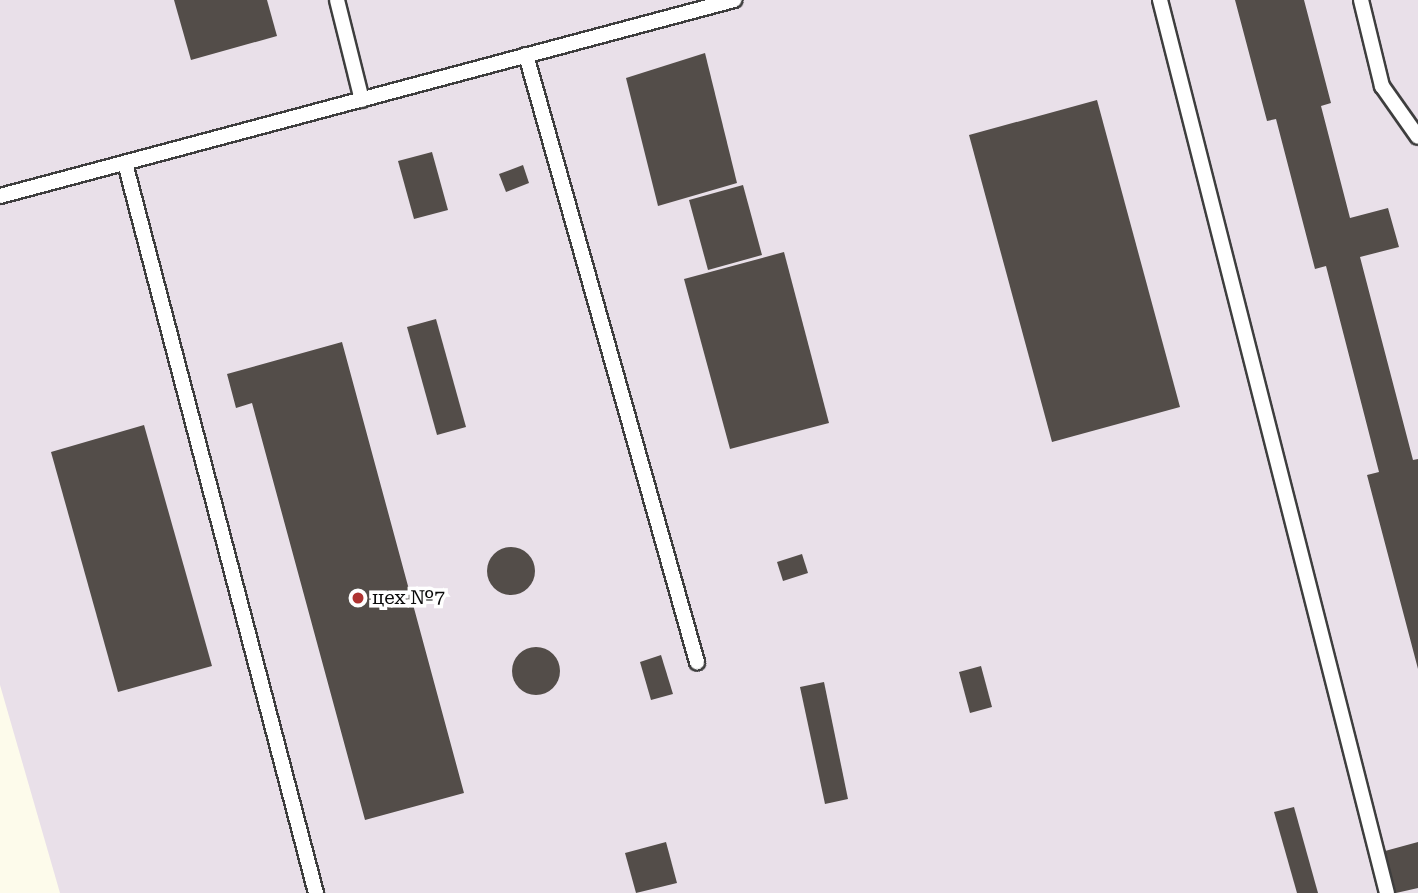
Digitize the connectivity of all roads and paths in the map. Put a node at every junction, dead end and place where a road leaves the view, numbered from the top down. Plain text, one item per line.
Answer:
1 (337, 0) edge
2 (734, 0) edge
3 (1160, 0) edge
4 (1361, 0) edge
5 (526, 55) junction
6 (362, 100) junction
7 (1418, 137) edge
8 (125, 163) junction
9 (0, 197) edge
10 (697, 662) dead end
11 (316, 893) edge
12 (1387, 893) edge

1 - 6 lane
2 - 5 lane
3 - 12 lane
4 - 7 lane
5 - 6 lane
5 - 10 lane
6 - 8 lane
8 - 9 lane
8 - 11 lane

